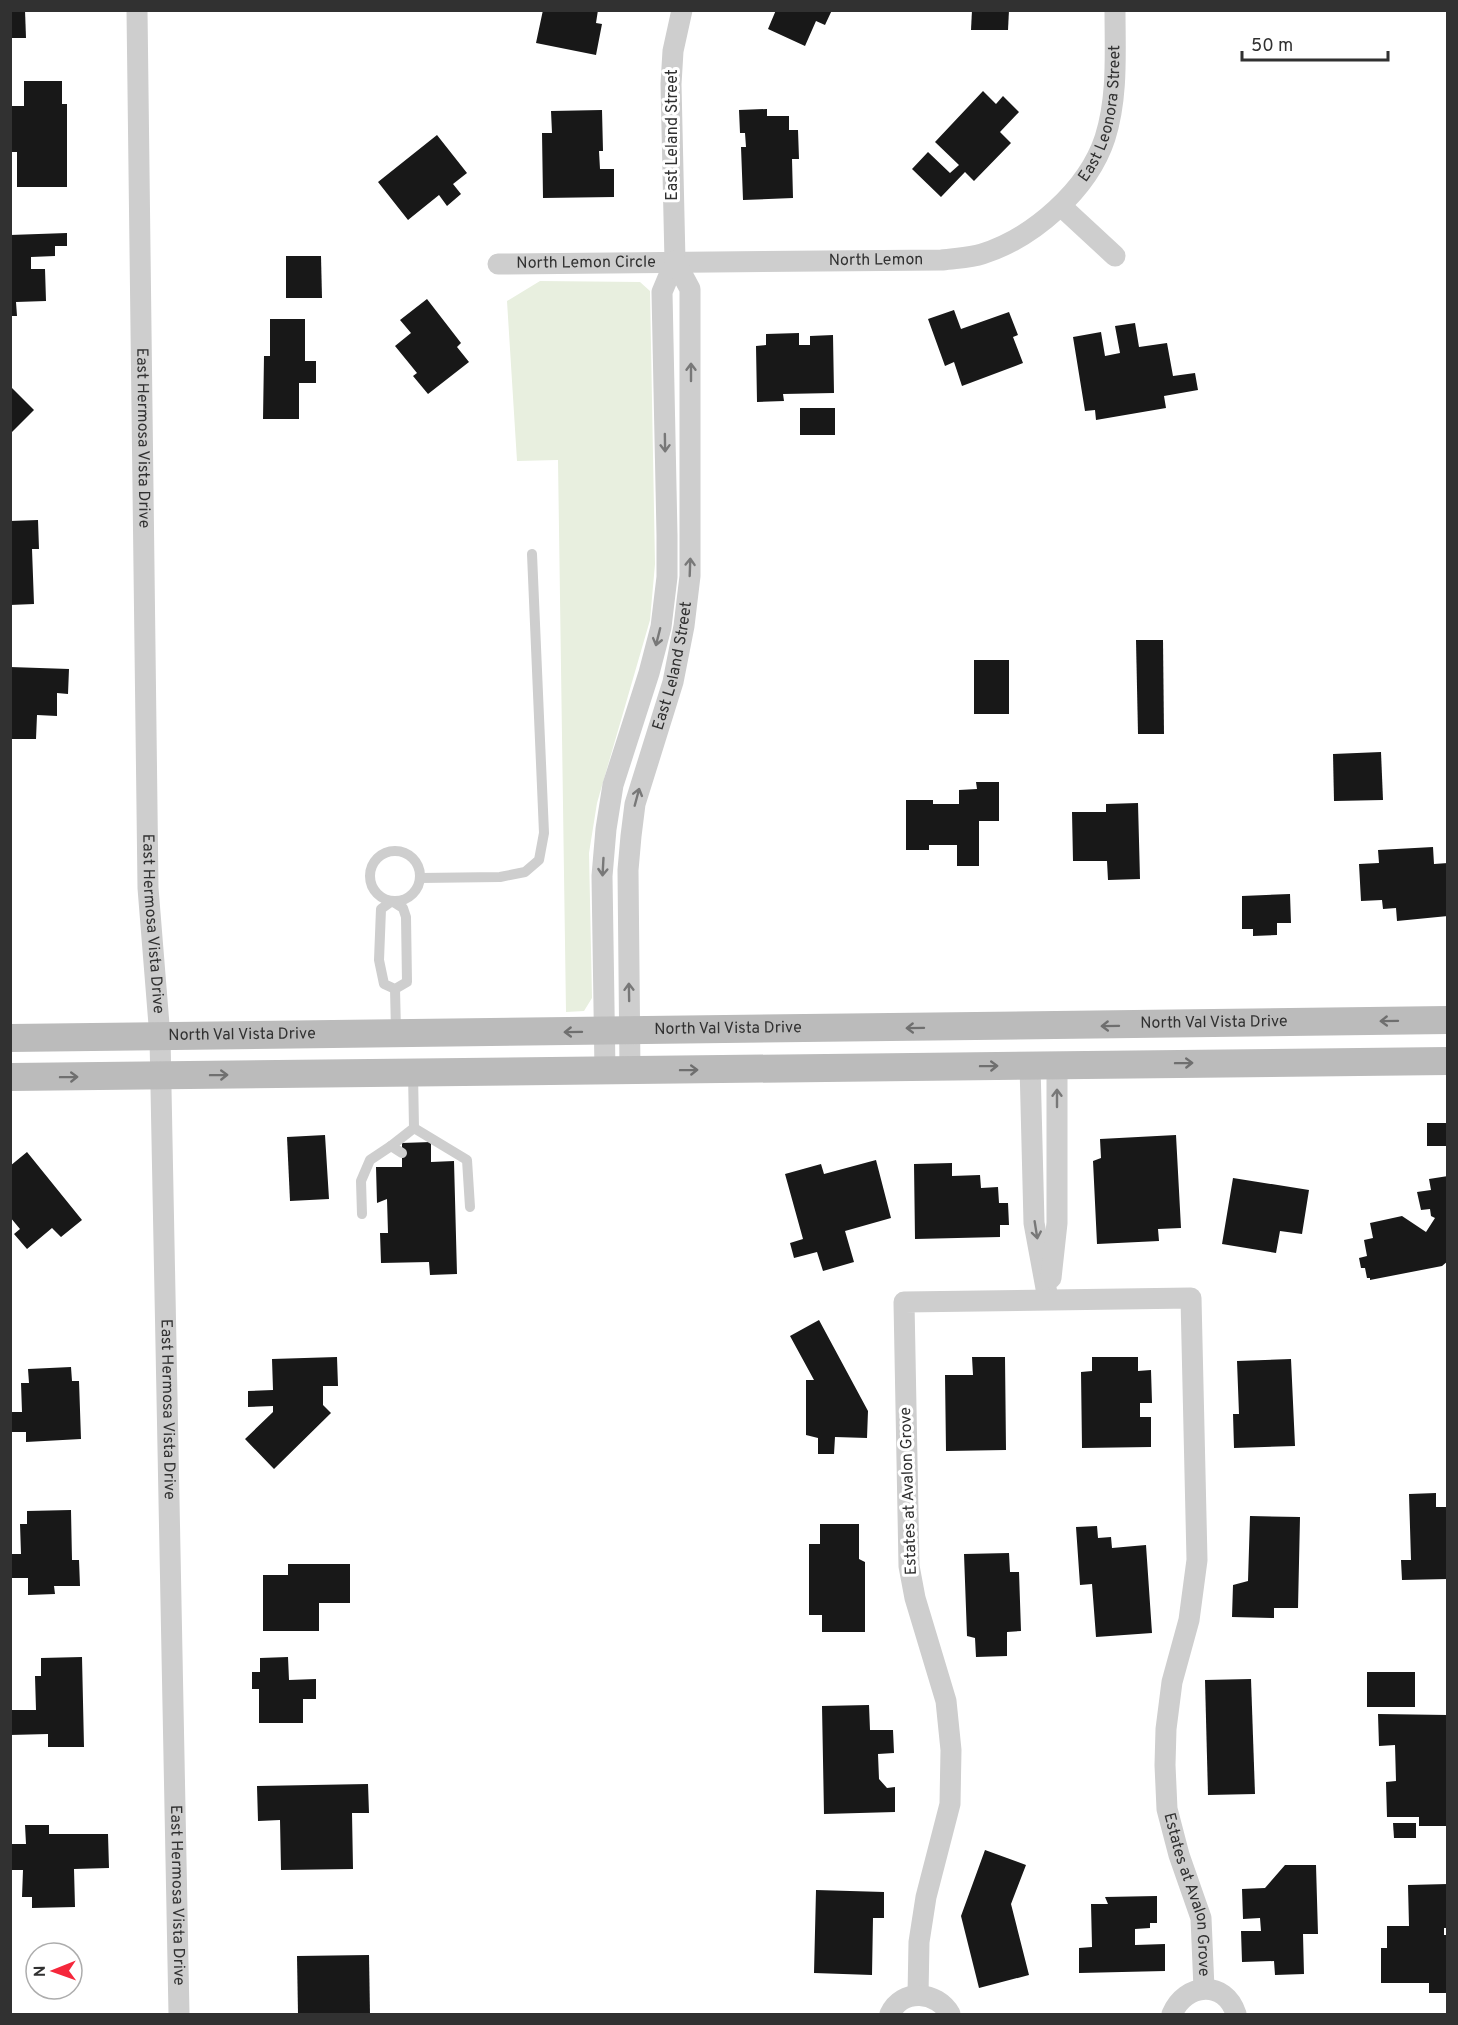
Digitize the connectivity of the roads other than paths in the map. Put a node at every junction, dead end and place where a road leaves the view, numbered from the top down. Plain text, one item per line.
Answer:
1 (137, 10) edge
2 (682, 10) edge
3 (1115, 10) edge
4 (1061, 206) junction
5 (1115, 256) dead end
6 (675, 261) junction
7 (498, 264) dead end
8 (532, 554) dead end
9 (420, 878) junction
10 (392, 901) junction
11 (395, 989) junction
12 (1448, 1020) edge
13 (617, 1032) junction
14 (396, 1035) junction
15 (160, 1037) junction
16 (10, 1038) edge
17 (1448, 1061) edge
18 (1044, 1065) junction
19 (618, 1071) junction
20 (413, 1073) junction
21 (161, 1076) junction
22 (10, 1077) edge
23 (414, 1128) junction
24 (1057, 1142) junction
25 (1032, 1143) junction
26 (391, 1146) junction
27 (445, 1148) junction
28 (431, 1153) dead end
29 (402, 1154) dead end
30 (470, 1207) dead end
31 (362, 1214) dead end
32 (1048, 1299) junction
33 (1204, 1989) junction
34 (918, 1995) junction
35 (179, 2014) edge
36 (890, 2014) edge
37 (950, 2014) edge
38 (1172, 2014) edge
39 (1236, 2014) edge

1 - 15 street, East Hermosa Vista Drive
2 - 6 street, East Leland Street
3 - 4 street, East Leonora Street
4 - 5 street
4 - 6 street, North Lemon
6 - 7 street, North Lemon Circle
6 - 13 street, East Leland Street
8 - 9 lane
9 - 10 lane
9 - 10 lane
10 - 11 lane
10 - 11 lane
11 - 14 lane
12 -> 13 main road, North Val Vista Drive
13 -> 14 main road, North Val Vista Drive
13 - 19 street, East Leland Street
14 - 15 main road, North Val Vista Drive
15 - 16 main road, North Val Vista Drive
15 - 21 street, East Hermosa Vista Drive
18 -> 17 main road
19 -> 18 main road
24 -> 18 street
18 - 25 street
19 - 20 main road
21 -> 20 main road
20 - 23 lane
22 -> 21 main road
21 - 35 street, East Hermosa Vista Drive
23 - 26 lane
23 - 27 lane
24 - 25 street
24 - 32 street
25 -> 32 street
26 - 29 lane
26 - 31 lane
27 - 28 lane
27 - 30 lane
32 - 33 street, Estates at Avalon Grove
32 - 34 street, Estates at Avalon Grove
33 - 38 street, Estates at Avalon Grove
33 - 39 street, Estates at Avalon Grove
34 - 36 street
34 - 37 street

